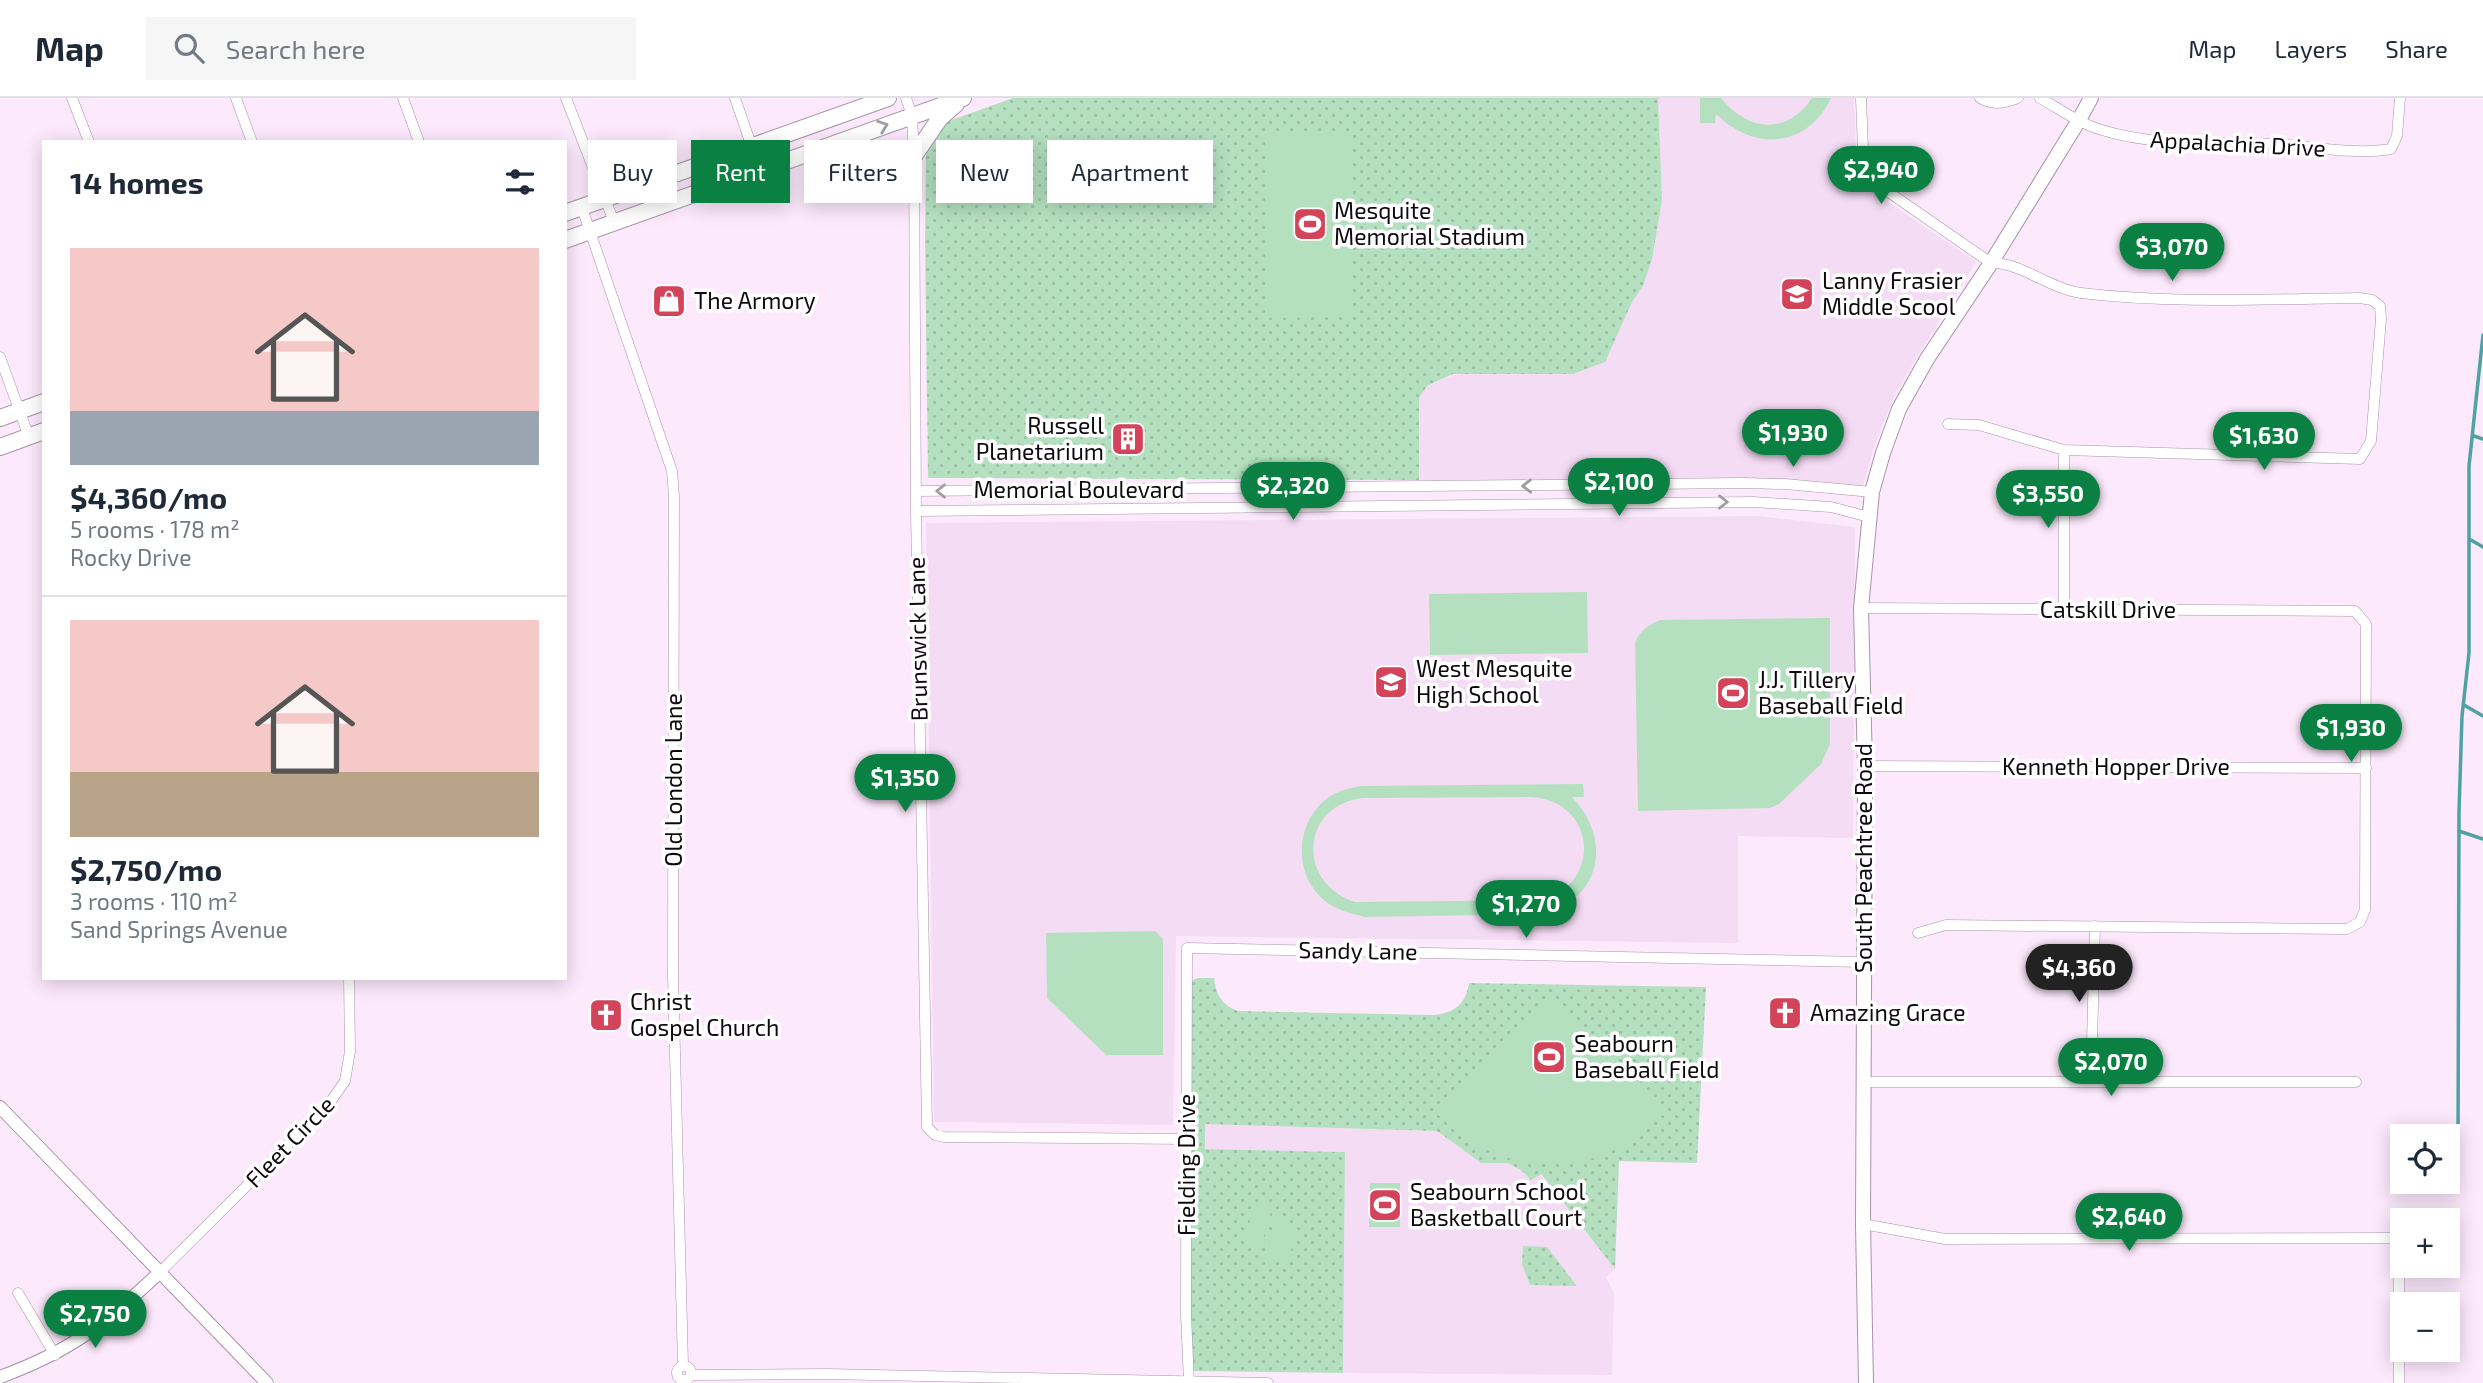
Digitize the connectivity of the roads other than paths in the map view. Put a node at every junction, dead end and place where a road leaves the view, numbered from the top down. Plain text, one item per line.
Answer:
1 (72, 98) edge
2 (236, 98) edge
3 (403, 98) edge
4 (566, 98) edge
5 (735, 98) edge
6 (888, 98) edge
7 (906, 98) edge
8 (963, 98) edge
9 (1861, 98) edge
10 (1980, 98) edge
11 (2018, 98) edge
12 (2040, 98) edge
13 (2091, 98) edge
14 (2400, 98) edge
15 (912, 116) junction
16 (2079, 120) junction
17 (88, 140) edge
18 (251, 140) edge
19 (418, 140) edge
20 (749, 140) edge
21 (774, 140) edge
22 (913, 140) edge
23 (922, 144) edge
24 (588, 156) edge
25 (790, 161) edge
26 (691, 196) edge
27 (596, 203) edge
28 (606, 203) edge
29 (914, 203) edge
30 (582, 208) junction
31 (567, 213) edge
32 (614, 222) junction
33 (590, 231) junction
34 (567, 239) edge
35 (1991, 263) junction
36 (0, 357) edge
37 (42, 403) edge
38 (19, 411) junction
39 (0, 418) edge
40 (1948, 424) dead end
41 (36, 434) edge
42 (0, 447) edge
43 (2064, 450) junction
44 (916, 491) junction
45 (1872, 492) junction
46 (916, 511) junction
47 (1868, 517) junction
48 (1861, 608) junction
49 (2064, 610) junction
50 (1865, 766) junction
51 (2367, 768) junction
52 (2095, 926) junction
53 (1918, 933) dead end
54 (1187, 947) joint
55 (1864, 962) junction
56 (349, 980) edge
57 (1864, 1082) junction
58 (2091, 1082) junction
59 (2356, 1082) dead end
60 (0, 1107) edge
61 (1188, 1139) junction
62 (1863, 1224) junction
63 (159, 1273) junction
64 (18, 1293) dead end
65 (55, 1355) junction
66 (683, 1366) junction
67 (691, 1375) junction
68 (0, 1377) edge
69 (674, 1380) edge
70 (1189, 1382) edge
71 (267, 1383) edge
72 (1268, 1383) edge
73 (1866, 1383) edge
74 (2399, 1383) edge

1 - 17 street
2 - 18 street
3 - 19 street
4 - 24 street
5 - 20 street
6 - 21 main road
7 - 15 street, Brunswick Lane
8 - 15 main road
8 - 23 main road
9 - 35 street
10 - 11 street
12 - 16 street, Appalachia Drive
13 - 16 main road, South Peachtree Road
14 - 16 street, Appalachia Drive
15 - 22 street, Brunswick Lane
25 -> 15 main road
16 - 35 main road, South Peachtree Road
26 - 32 main road
27 - 30 main road
28 - 32 street
29 - 44 street, Brunswick Lane
30 - 31 main road
30 - 33 street, Old London Lane
32 - 33 main road
33 - 34 main road
33 - 66 street, Old London Lane
35 - 43 street
35 - 45 main road, South Peachtree Road
36 - 38 street
37 - 38 main road
38 - 39 main road
38 - 41 street
40 - 43 street
41 - 42 main road
43 - 49 street
45 -> 44 street, Memorial Boulevard
44 - 46 street, Brunswick Lane
45 - 47 main road, South Peachtree Road
46 -> 47 street, Memorial Boulevard
46 - 61 street, Brunswick Lane
47 - 48 main road, South Peachtree Road
48 - 49 street, Catskill Drive
48 - 50 main road, South Peachtree Road
49 - 51 street, Catskill Drive
50 - 51 street, Kenneth Hopper Drive
50 - 55 main road, South Peachtree Road
51 - 52 street
52 - 53 street
52 - 58 street
54 - 55 street, Sandy Lane
54 - 61 street, Fielding Drive
55 - 57 main road, South Peachtree Road
56 - 63 street, Fleet Circle
57 - 58 street
57 - 62 main road, South Peachtree Road
58 - 59 street
60 - 63 street
61 - 70 street, Fielding Drive
62 - 73 main road, South Peachtree Road
62 - 74 street
63 - 65 street
63 - 71 street
64 - 65 street
65 - 68 street
66 - 67 street
66 - 69 street
67 - 69 street
67 - 70 street
70 - 72 street

